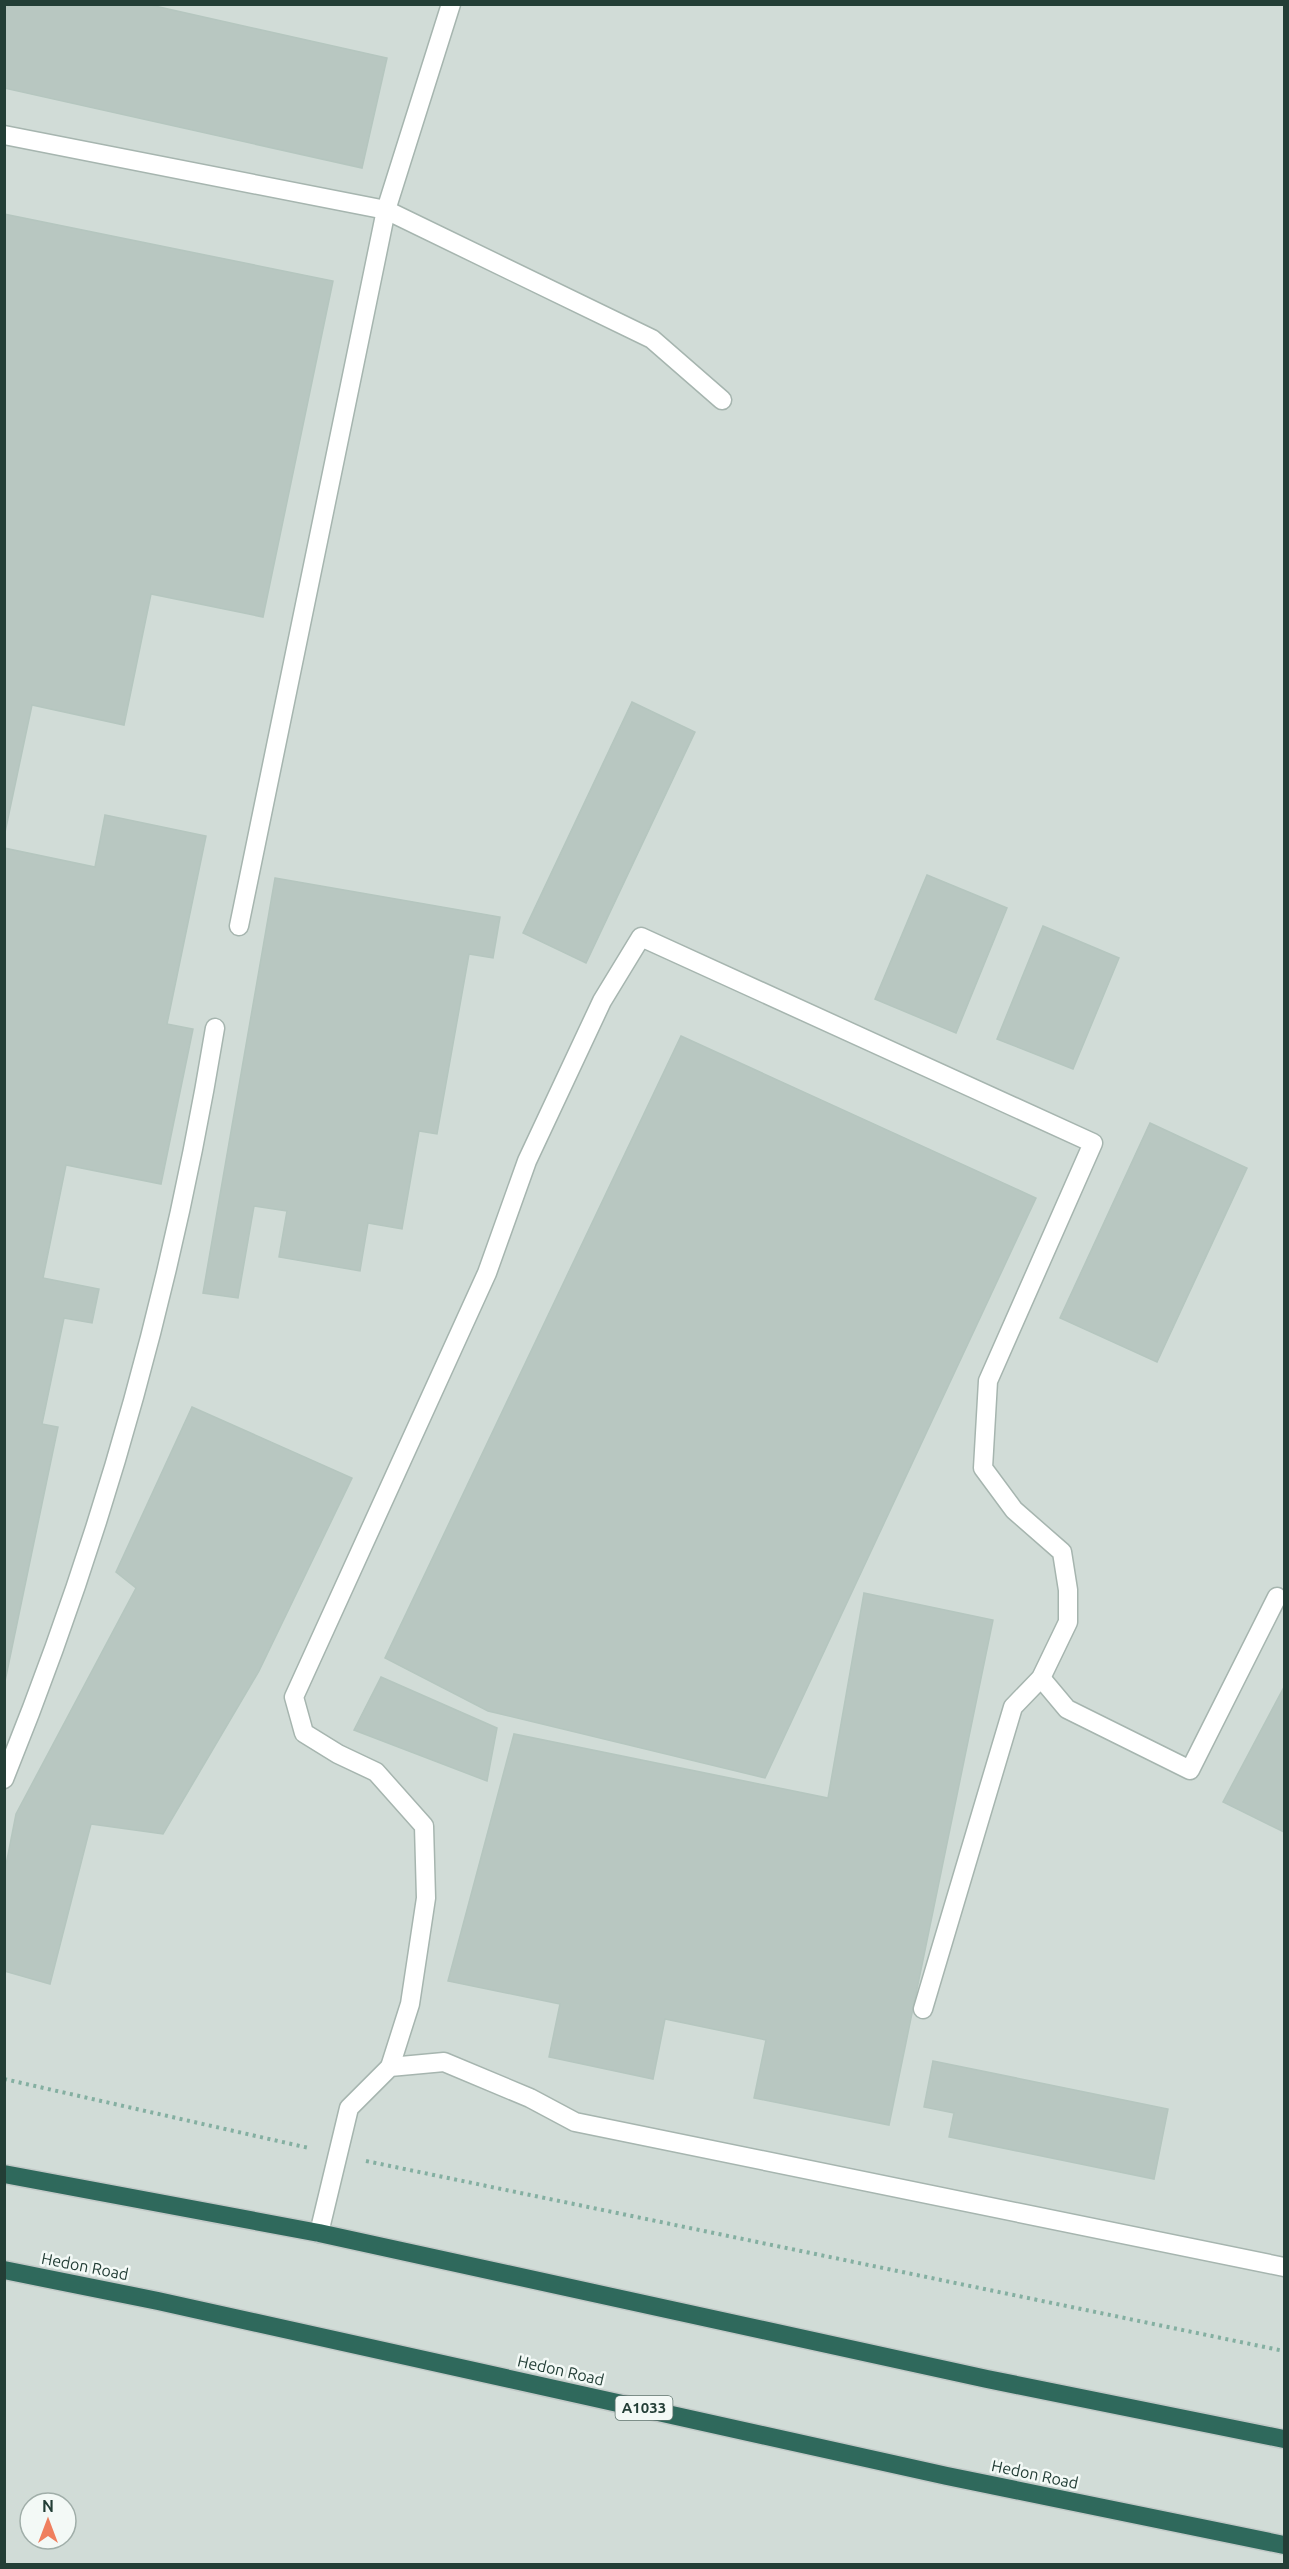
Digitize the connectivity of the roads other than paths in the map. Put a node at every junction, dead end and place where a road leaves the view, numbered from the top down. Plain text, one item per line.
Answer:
1 (451, 4) edge
2 (4, 135) edge
3 (386, 210) junction
4 (722, 400) dead end
5 (238, 926) dead end
6 (215, 1028) dead end
7 (1277, 1597) dead end
8 (1041, 1678) junction
9 (4, 1779) edge
10 (924, 2009) dead end
11 (390, 2067) junction
12 (4, 2174) edge
13 (320, 2233) junction
14 (1284, 2267) edge
15 (4, 2270) edge
16 (1284, 2439) edge
17 (1284, 2545) edge

1 - 3 lane
2 - 3 lane
3 - 4 lane
3 - 5 lane
6 - 9 lane
7 - 8 lane
8 - 10 lane
8 - 11 lane
11 - 13 lane
11 - 14 lane
12 - 13 highway
13 - 16 highway
15 - 17 highway, Hedon Road / A1033

